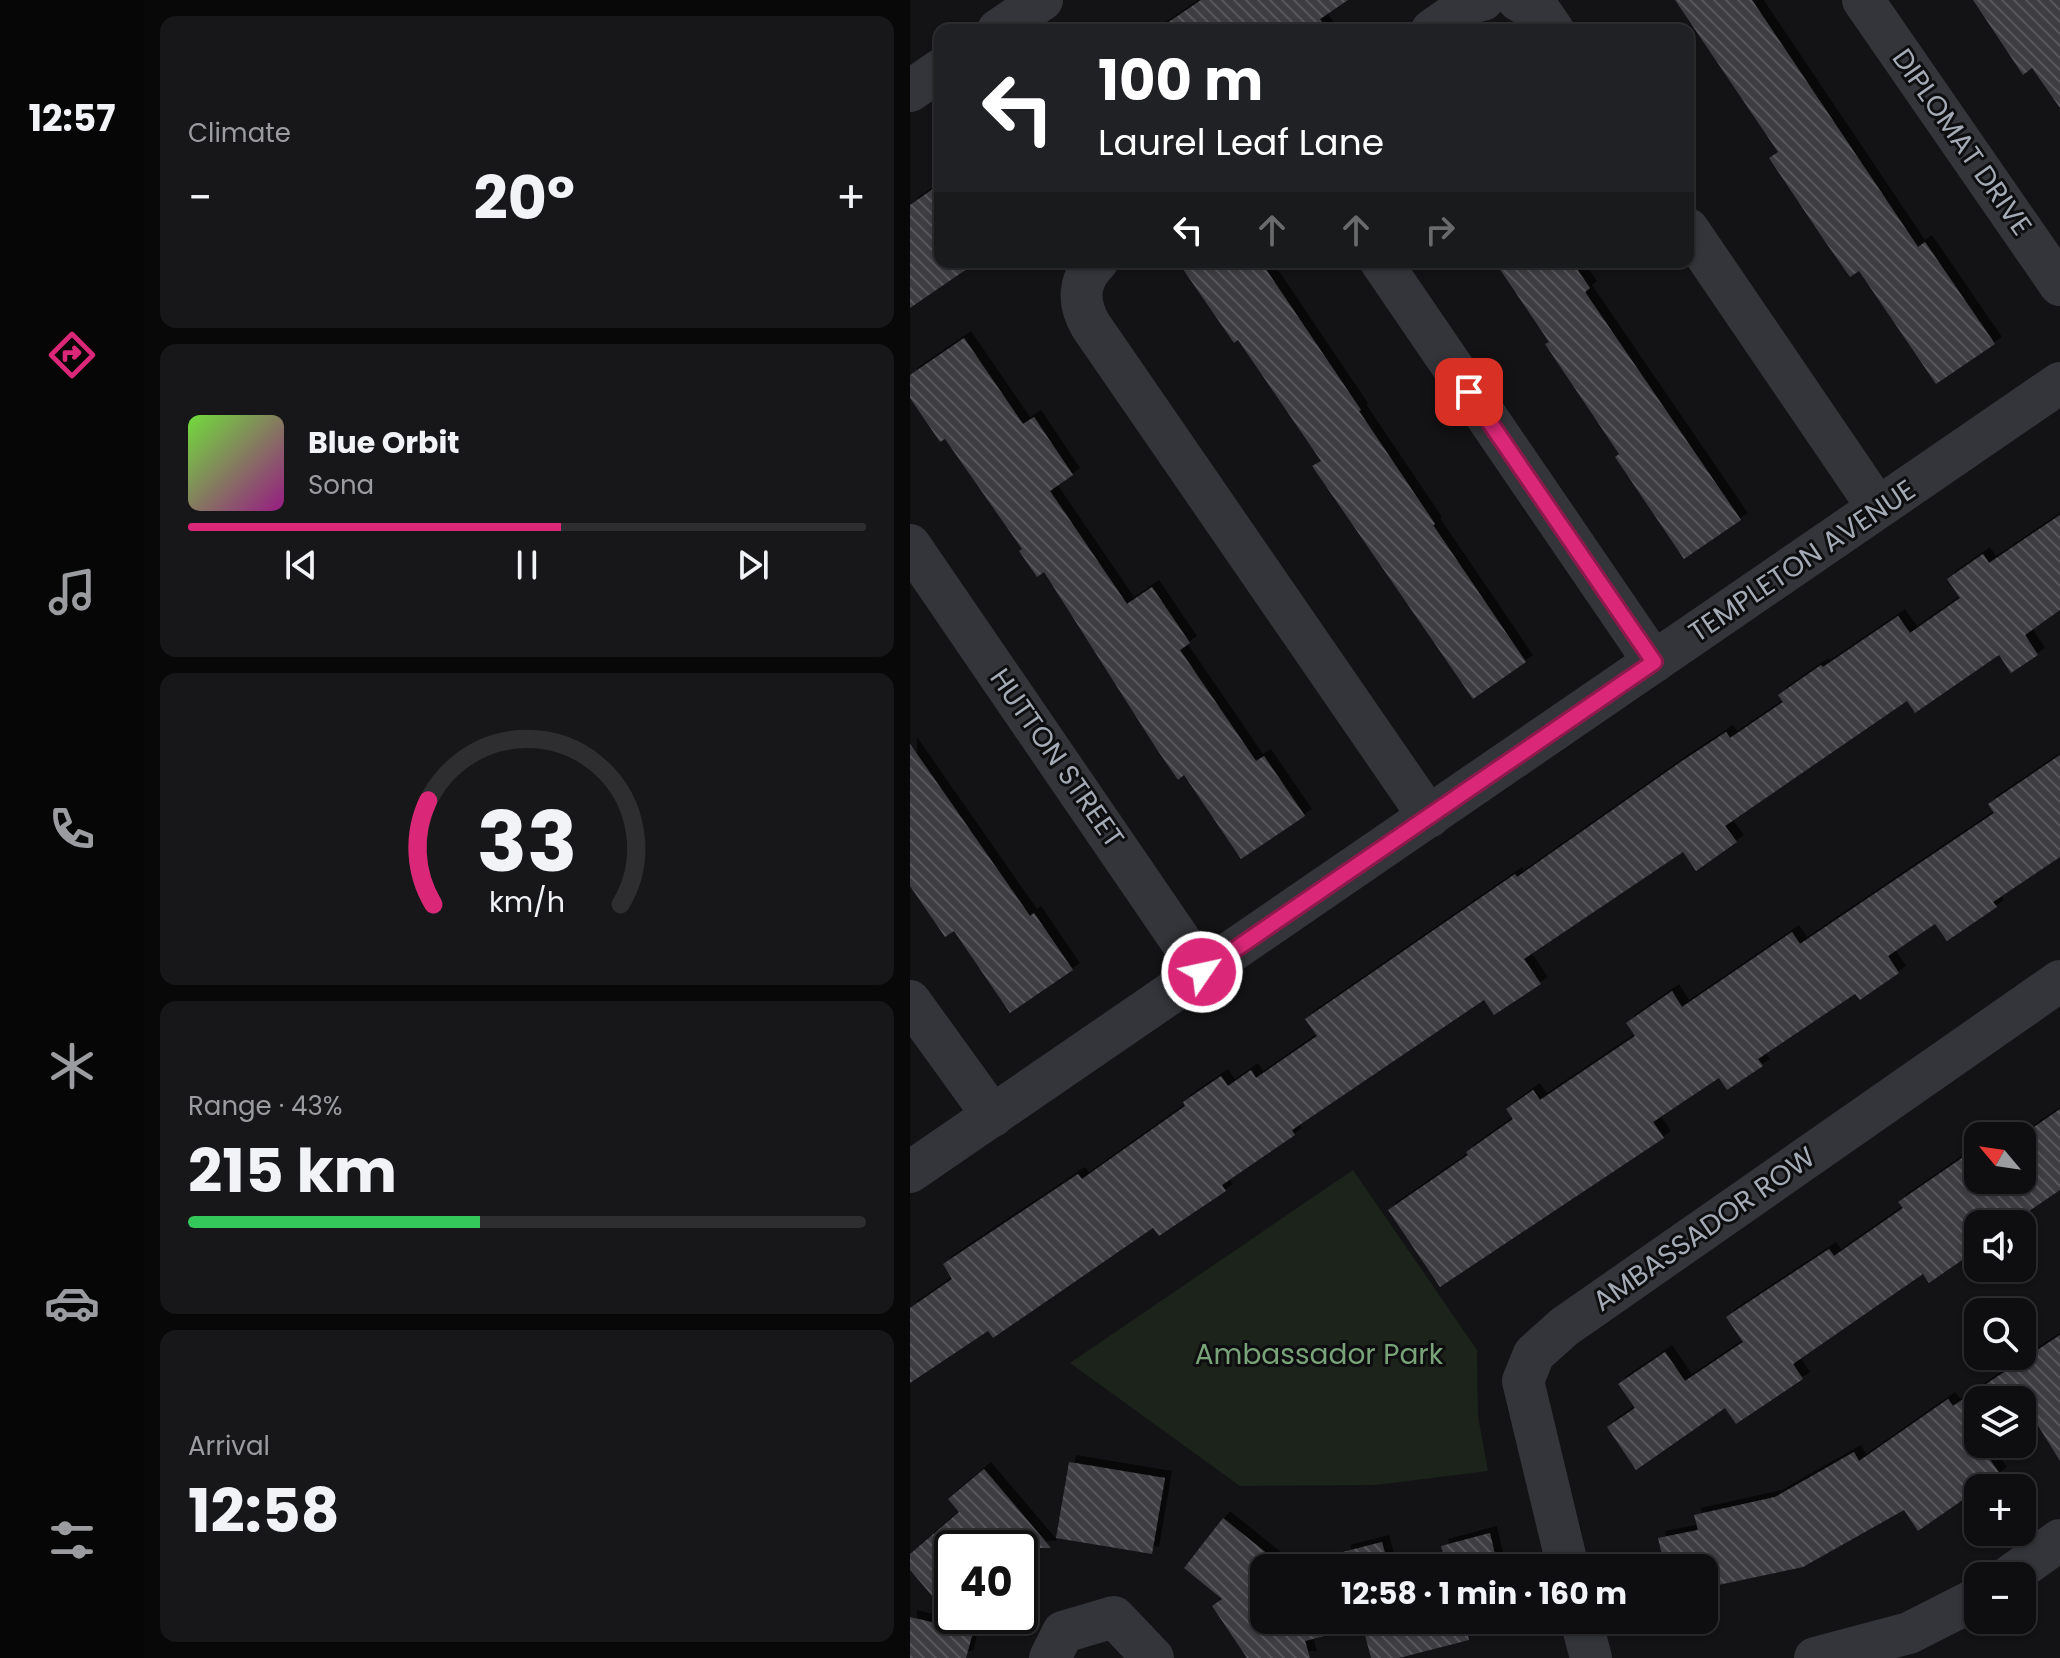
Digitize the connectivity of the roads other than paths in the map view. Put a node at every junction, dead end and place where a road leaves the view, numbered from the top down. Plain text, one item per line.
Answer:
1 (1042, 0) edge
2 (1483, 0) edge
3 (1518, 0) edge
4 (1863, 0) edge
5 (1007, 24) edge
6 (1441, 24) edge
7 (1549, 24) edge
8 (934, 74) edge
9 (910, 91) edge
10 (1694, 238) edge
11 (1093, 268) edge
12 (1385, 268) edge
13 (2060, 285) edge
14 (2060, 383) edge
15 (1878, 508) junction
16 (910, 545) edge
17 (1654, 662) junction
18 (1429, 817) junction
19 (1202, 972) junction
20 (2060, 981) edge
21 (910, 1001) edge
22 (993, 1116) junction
23 (910, 1172) edge
24 (2060, 1540) edge
25 (1565, 1554) edge
26 (2029, 1562) edge
27 (1964, 1605) edge
28 (1585, 1634) edge
29 (1050, 1658) edge
30 (1153, 1658) edge
31 (1591, 1658) edge
32 (1815, 1658) edge

1 - 5 street
2 - 6 street
3 - 7 street
4 - 13 street, DIPLOMAT DRIVE
8 - 9 street
10 - 15 street
11 - 18 street
12 - 17 street
14 - 15 street, TEMPLETON AVENUE
15 - 17 street, TEMPLETON AVENUE
16 - 19 street, HUTTON STREET
17 - 18 street, TEMPLETON AVENUE
18 - 19 street, TEMPLETON AVENUE
19 - 22 street, TEMPLETON AVENUE
20 - 25 street, AMBASSADOR ROW
21 - 22 street
22 - 23 street, TEMPLETON AVENUE
24 - 26 street
27 - 32 street
28 - 31 street
29 - 30 street

